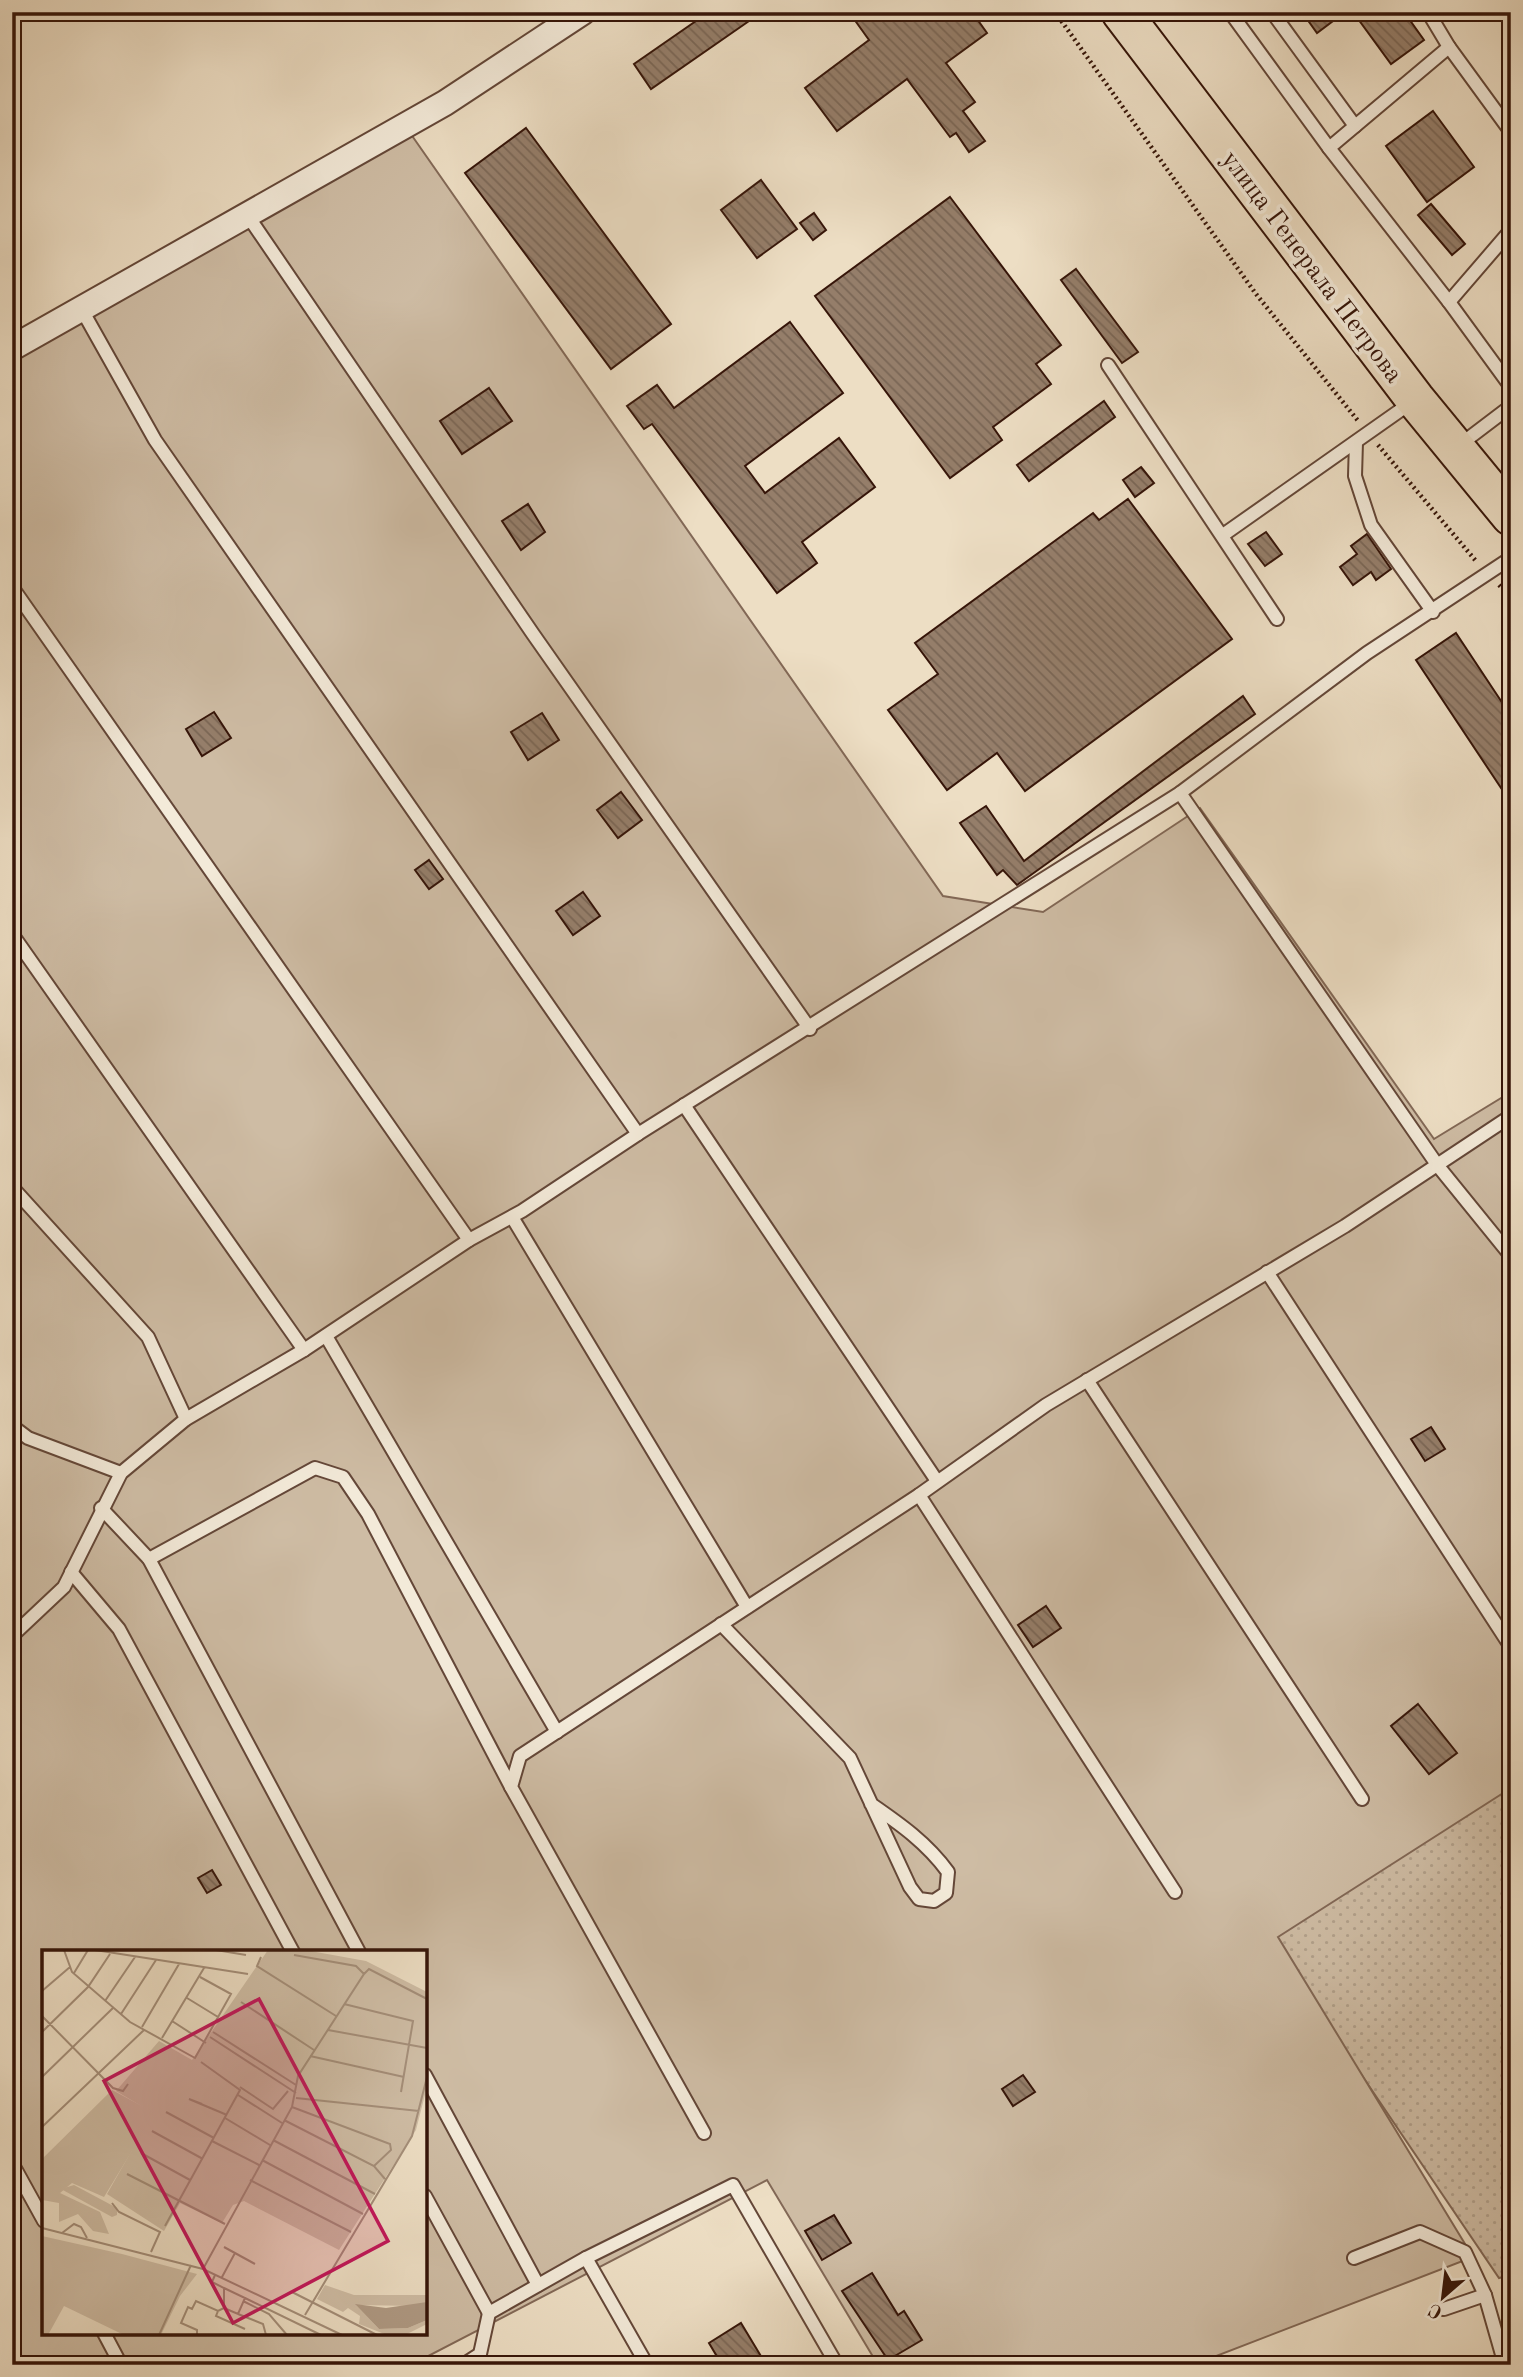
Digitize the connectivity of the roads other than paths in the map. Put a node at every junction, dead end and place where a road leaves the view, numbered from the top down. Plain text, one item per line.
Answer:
1 (583, 12) edge
2 (1121, 12) edge
3 (1230, 12) edge
4 (1272, 12) edge
5 (1428, 12) edge
6 (1449, 47) junction
7 (1355, 125) junction
8 (1511, 132) edge
9 (1329, 148) junction
10 (248, 216) junction
11 (1511, 230) edge
12 (1449, 302) junction
13 (82, 310) junction
14 (12, 348) edge
15 (1108, 366) dead end
16 (1511, 387) edge
17 (1415, 399) junction
18 (1511, 406) edge
19 (1356, 442) junction
20 (1454, 449) junction
21 (1511, 516) edge
22 (1223, 535) junction
23 (1511, 558) edge
24 (12, 587) edge
25 (1433, 612) junction
26 (1277, 619) dead end
27 (1181, 793) junction
28 (12, 934) edge
29 (810, 1028) junction
30 (684, 1105) junction
31 (1511, 1116) edge
32 (638, 1134) junction
33 (1438, 1166) junction
34 (12, 1187) edge
35 (512, 1217) junction
36 (469, 1240) junction
37 (1511, 1256) edge
38 (1267, 1272) junction
39 (326, 1336) junction
40 (303, 1350) junction
41 (1087, 1380) junction
42 (186, 1419) junction
43 (12, 1426) edge
44 (121, 1473) junction
45 (937, 1482) junction
46 (919, 1495) junction
47 (101, 1508) junction
48 (149, 1559) junction
49 (71, 1572) junction
50 (747, 1607) junction
51 (721, 1624) junction
52 (12, 1636) edge
53 (1511, 1647) edge
54 (557, 1732) junction
55 (511, 1787) junction
56 (1362, 1799) dead end
57 (871, 1804) junction
58 (1175, 1892) dead end
59 (292, 1950) edge
60 (358, 1950) edge
61 (427, 2079) edge
62 (704, 2133) dead end
63 (12, 2163) edge
64 (427, 2200) edge
65 (42, 2217) edge
66 (586, 2258) junction
67 (1354, 2258) dead end
68 (538, 2285) junction
69 (1485, 2295) junction
70 (1444, 2309) dead end
71 (489, 2313) junction
72 (105, 2335) edge
73 (121, 2365) edge
74 (463, 2365) edge
75 (647, 2365) edge
76 (837, 2365) edge
77 (1505, 2365) edge

1 - 10 street
2 - 17 main road, улица Генерала Петрова
3 - 9 lane
4 - 7 lane
5 - 6 lane
6 - 7 lane
6 - 8 lane
7 - 9 lane
9 - 12 lane
10 - 13 street
10 - 29 lane
11 - 12 lane
12 - 16 lane
13 - 14 street
13 - 32 lane
15 - 22 lane
17 - 19 lane
17 - 20 main road, улица Генерала Петрова
18 - 20 lane
19 - 22 lane
19 - 25 lane
20 - 21 main road, улица Генерала Петрова
22 - 26 lane
23 - 25 lane
24 - 36 lane
25 - 27 lane
27 - 29 lane
27 - 33 lane
28 - 40 lane
29 - 30 lane
30 - 32 lane
30 - 45 lane
31 - 33 lane
32 - 35 lane
33 - 37 lane
33 - 38 lane
34 - 42 lane
35 - 36 lane
35 - 50 lane
36 - 39 lane
38 - 41 lane
38 - 53 lane
39 - 40 lane
39 - 54 lane
40 - 42 lane
41 - 45 lane
41 - 56 lane
42 - 44 lane
43 - 44 lane
44 - 47 lane
45 - 46 lane
46 - 50 lane
46 - 58 lane
47 - 48 lane
47 - 49 lane
48 - 55 lane
48 - 60 lane
49 - 52 lane
49 - 59 lane
50 - 51 lane
51 - 54 lane
51 - 57 lane
54 - 55 lane
55 - 62 lane
57 - 57 lane
61 - 68 lane
63 - 65 lane
64 - 71 lane
66 - 68 lane
66 - 75 lane
66 - 76 lane
67 - 69 lane
68 - 71 lane
69 - 70 lane
69 - 77 lane
71 - 74 lane
72 - 73 lane

